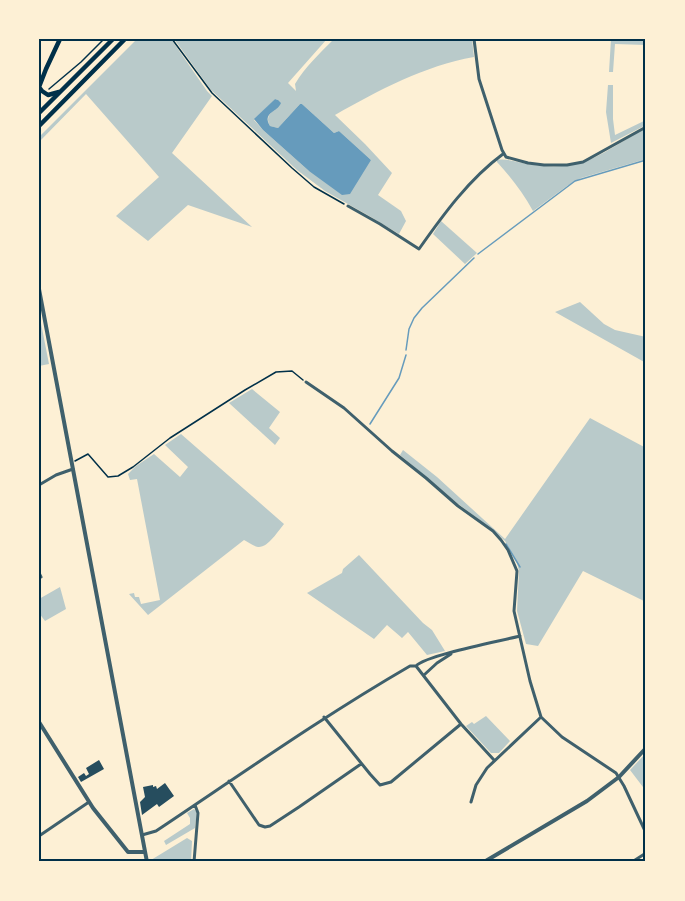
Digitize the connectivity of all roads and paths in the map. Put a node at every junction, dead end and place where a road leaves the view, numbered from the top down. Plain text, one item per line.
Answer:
1 (60, 39) edge
2 (104, 39) edge
3 (113, 39) edge
4 (125, 39) edge
5 (172, 39) edge
6 (474, 39) edge
7 (39, 87) edge
8 (61, 91) junction
9 (48, 95) junction
10 (39, 113) edge
11 (39, 126) edge
12 (646, 127) edge
13 (503, 154) junction
14 (348, 206) joint
15 (39, 289) edge
16 (306, 382) joint
17 (72, 466) junction
18 (39, 485) edge
19 (520, 636) junction
20 (455, 651) junction
21 (416, 666) junction
22 (424, 675) junction
23 (324, 717) junction
24 (541, 717) junction
25 (39, 722) edge
26 (461, 724) junction
27 (646, 748) edge
28 (494, 760) junction
29 (361, 764) junction
30 (619, 777) junction
31 (229, 781) junction
32 (89, 802) junction
33 (471, 802) dead end
34 (195, 805) junction
35 (646, 833) edge
36 (142, 835) junction
37 (39, 836) edge
38 (145, 852) junction
39 (646, 853) edge
40 (147, 862) edge
41 (194, 862) edge
42 (484, 862) edge
43 (632, 862) edge

1 - 7 main road
2 - 9 path
3 - 8 main road
4 - 11 main road
5 - 14 path
6 - 13 street
7 - 9 main road
8 - 9 main road
8 - 10 main road
12 - 13 street
13 - 14 street
15 - 17 street
16 - 17 path
16 - 19 street
17 - 18 street
17 - 36 street
19 - 20 street
19 - 24 street
20 - 21 street
20 - 22 street
21 - 22 street
21 - 23 street
22 - 26 street
23 - 29 street
23 - 31 street
24 - 28 street
24 - 30 street
25 - 32 street
26 - 28 street
26 - 29 street
27 - 30 street
28 - 33 street
29 - 31 street
30 - 35 street
30 - 42 street
31 - 34 street
32 - 37 street
32 - 38 street
34 - 36 street
34 - 41 street
36 - 38 street
38 - 40 street
39 - 43 street

